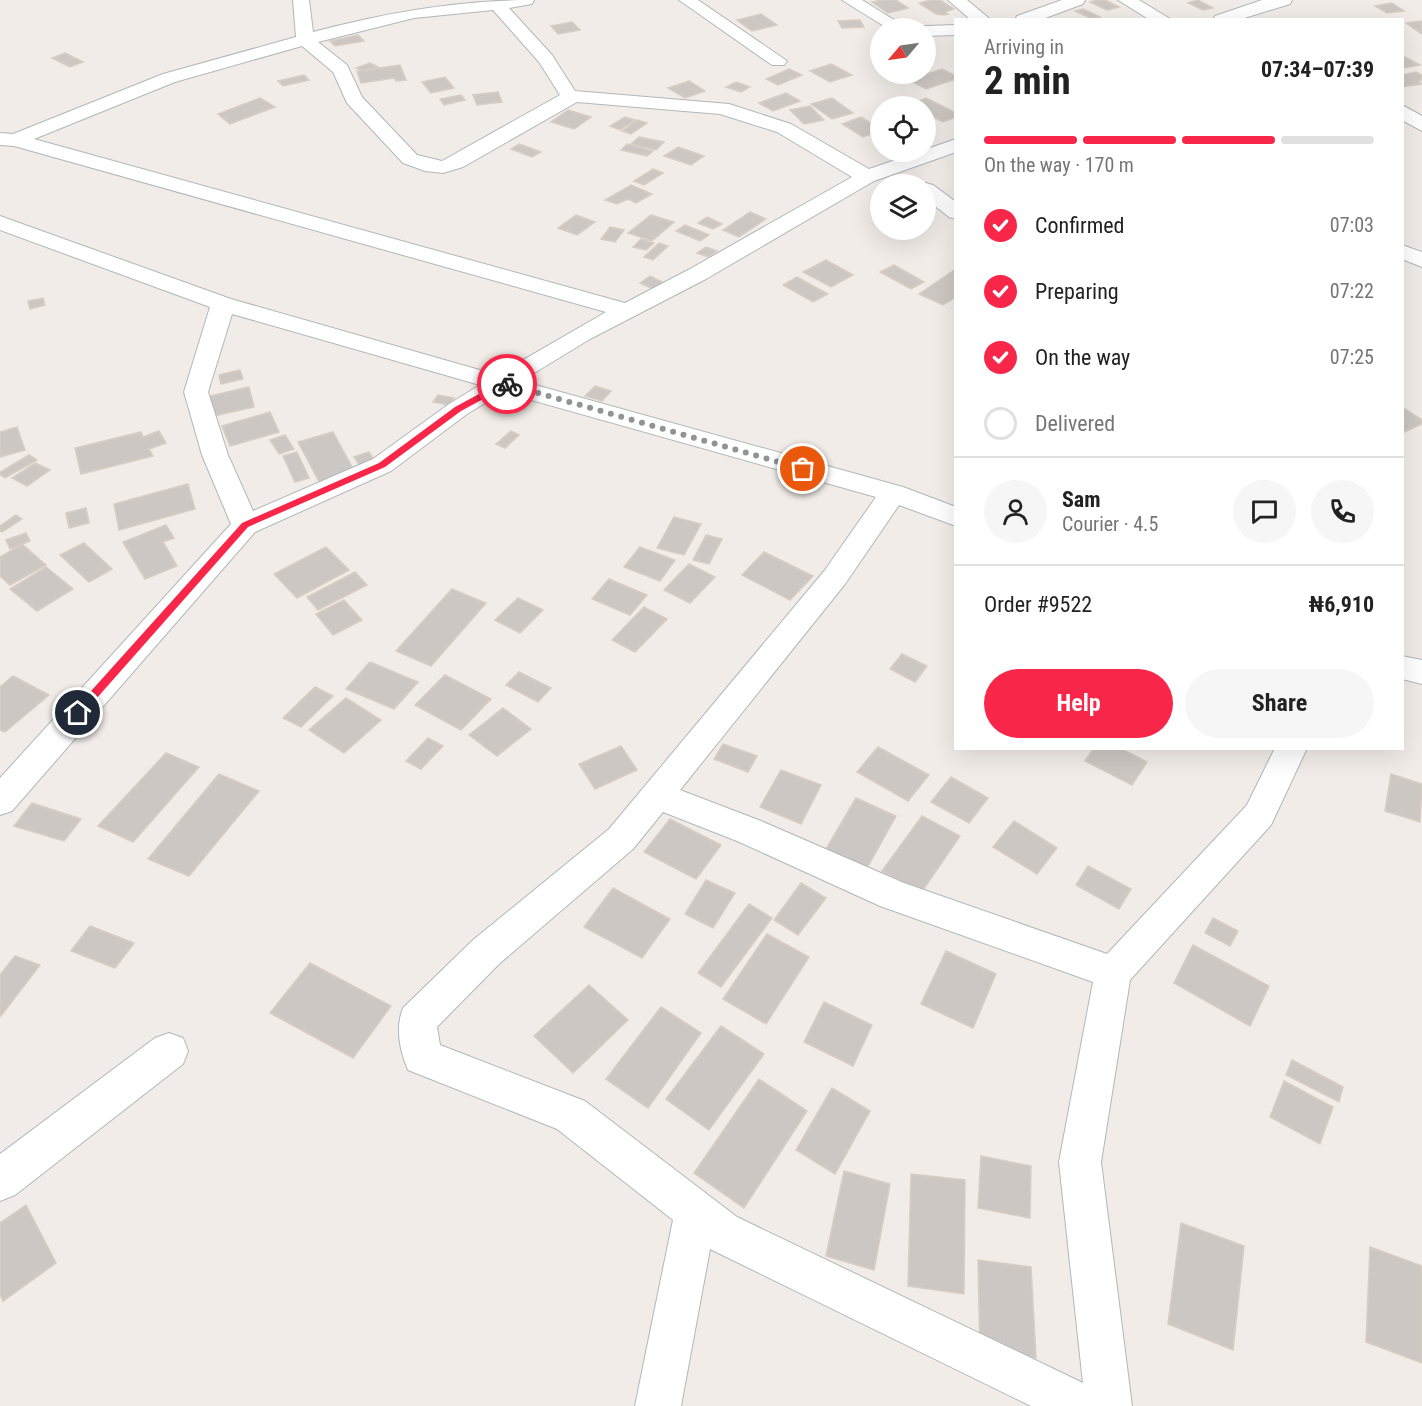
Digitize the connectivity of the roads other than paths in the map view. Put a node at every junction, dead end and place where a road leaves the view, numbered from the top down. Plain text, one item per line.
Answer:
1 (301, 0) edge
2 (526, 0) edge
3 (687, 0) edge
4 (850, 0) edge
5 (956, 0) edge
6 (1077, 0) edge
7 (1126, 0) edge
8 (1284, 0) edge
9 (495, 3) edge
10 (1262, 5) junction
11 (881, 18) edge
12 (980, 18) edge
13 (1028, 18) edge
14 (1160, 18) edge
15 (1226, 18) edge
16 (1278, 18) edge
17 (954, 30) edge
18 (936, 31) edge
19 (305, 40) junction
20 (778, 61) dead end
21 (570, 97) junction
22 (1404, 112) edge
23 (1422, 124) edge
24 (7, 139) edge
25 (954, 146) edge
26 (897, 166) junction
27 (907, 174) edge
28 (867, 177) junction
29 (936, 197) edge
30 (954, 211) edge
31 (0, 222) edge
32 (1404, 252) edge
33 (1422, 260) edge
34 (223, 304) junction
35 (628, 311) junction
36 (504, 383) junction
37 (893, 493) junction
38 (954, 516) edge
39 (245, 525) junction
40 (1404, 668) edge
41 (1422, 672) edge
42 (1291, 750) edge
43 (658, 796) junction
44 (0, 801) edge
45 (1113, 973) junction
46 (169, 1051) dead end
47 (0, 1180) edge
48 (696, 1210) junction
49 (658, 1406) edge
50 (1081, 1406) edge
51 (1109, 1406) edge

1 - 19 street
2 - 9 street
3 - 20 street
4 - 11 street
5 - 12 street
6 - 13 street
7 - 14 street
8 - 10 street
9 - 19 street
9 - 21 street
10 - 15 street
10 - 16 street
17 - 18 street
19 - 21 street
19 - 24 street
21 - 28 street
22 - 23 street
24 - 35 street
25 - 26 street
26 - 27 street
26 - 28 street
28 - 35 street
29 - 30 street
31 - 34 street
32 - 33 street
34 - 36 street
34 - 39 street
35 - 36 street
36 - 37 street
36 - 39 street
37 - 38 street
37 - 43 street
39 - 44 street
40 - 41 street
42 - 45 street
43 - 45 street
43 - 48 street
45 - 51 street
46 - 47 street
48 - 49 street
48 - 50 street

